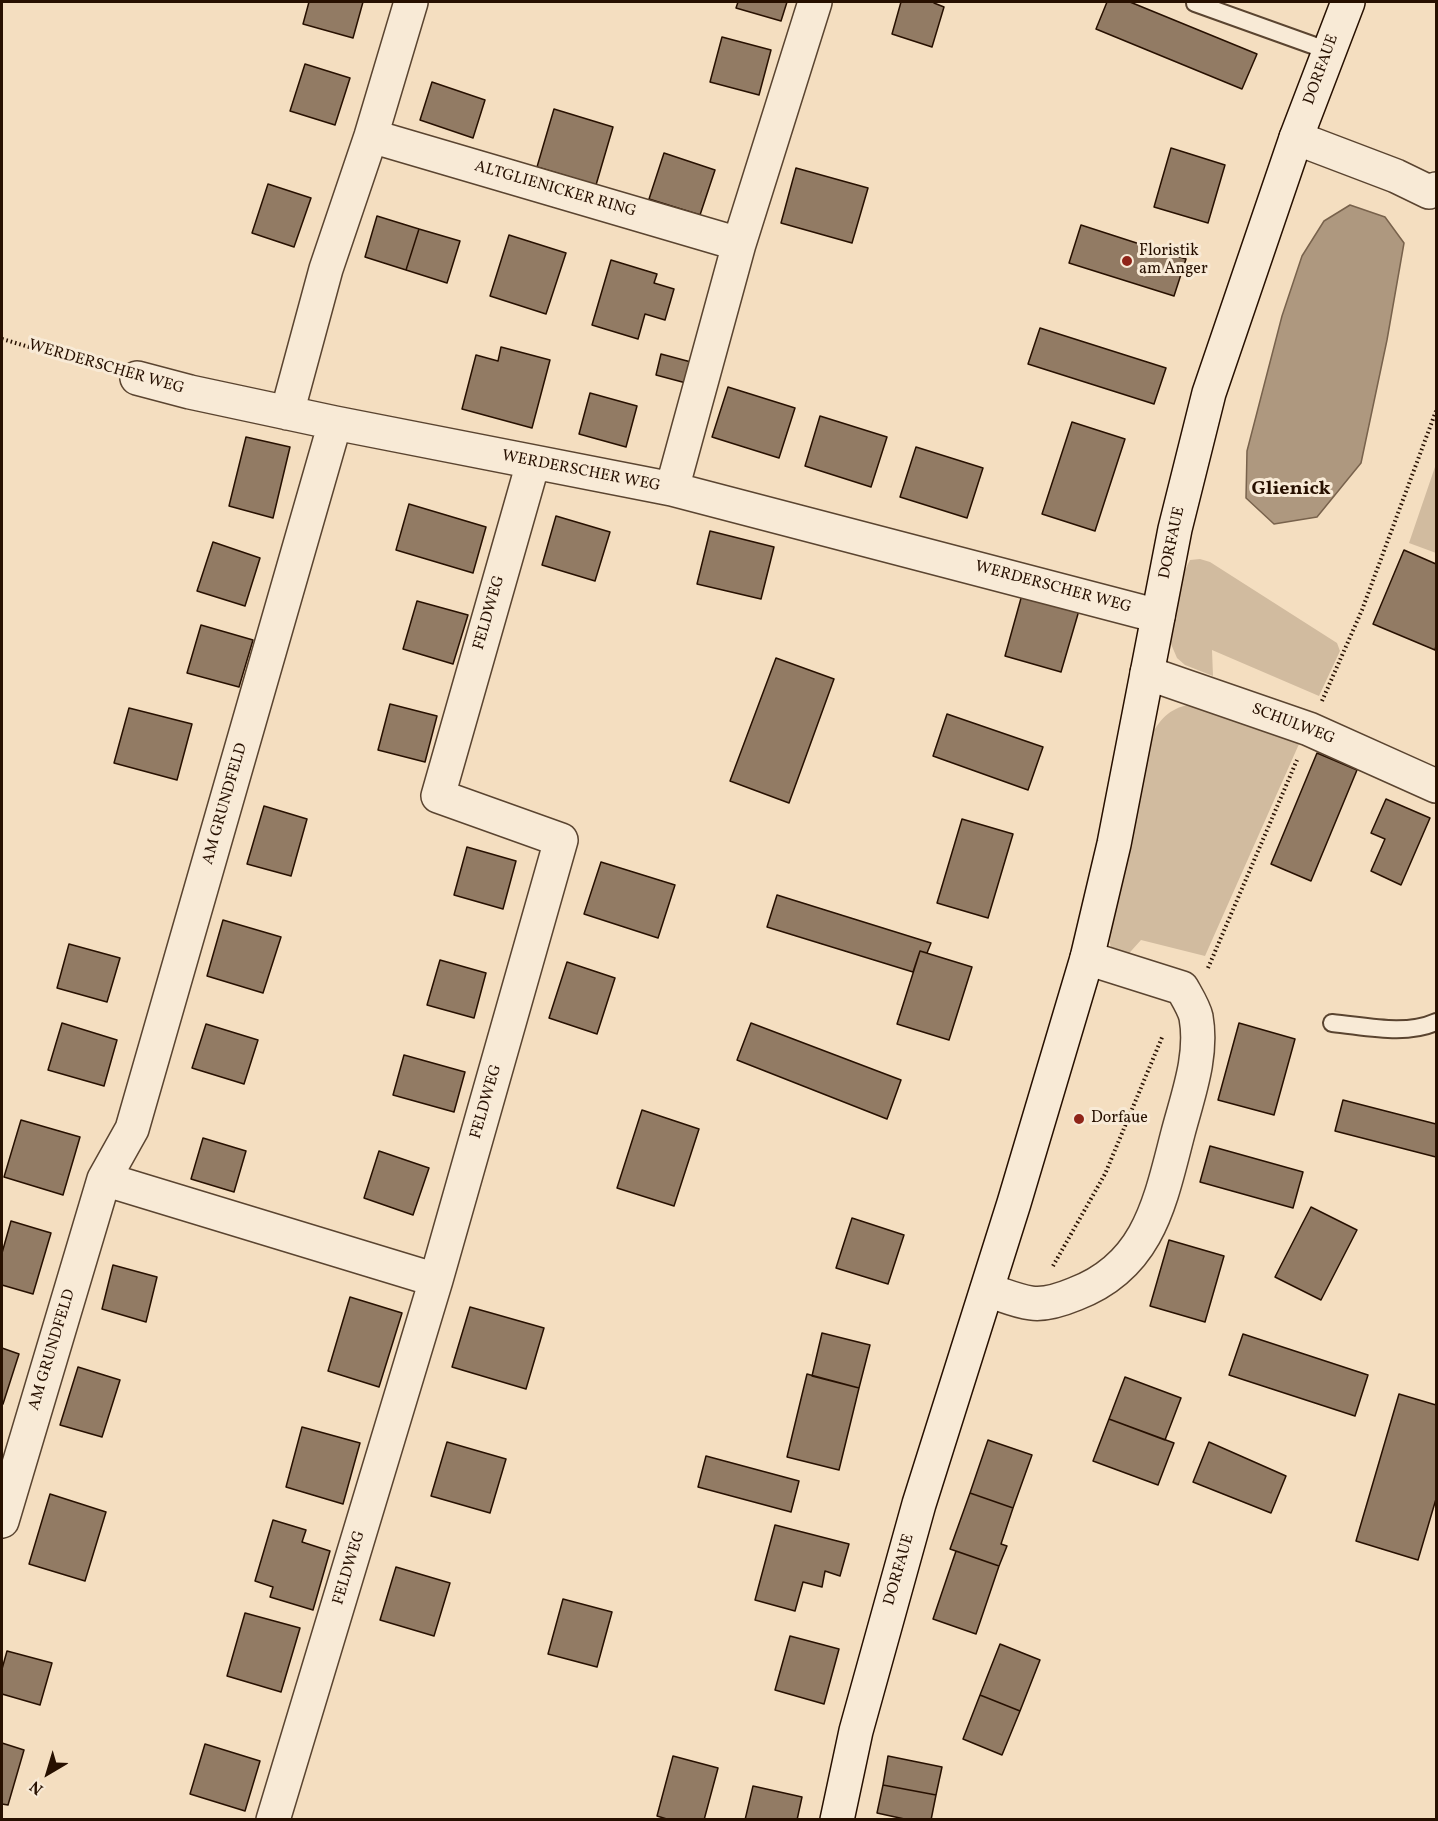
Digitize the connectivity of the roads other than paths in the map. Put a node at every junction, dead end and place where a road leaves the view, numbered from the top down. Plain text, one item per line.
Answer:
1 (411, 2) edge
2 (815, 2) edge
3 (1195, 2) edge
4 (1348, 2) edge
5 (1329, 51) junction
6 (371, 136) junction
7 (1296, 138) junction
8 (1437, 189) edge
9 (739, 244) junction
10 (137, 378) road end
11 (287, 413) junction
12 (335, 423) junction
13 (533, 463) junction
14 (672, 489) junction
15 (1158, 616) junction
16 (1147, 673) junction
17 (1437, 786) edge
18 (1087, 958) junction
19 (1437, 1022) edge
20 (1332, 1023) dead end
21 (104, 1179) junction
22 (436, 1280) junction
23 (987, 1290) junction
24 (2, 1521) edge
25 (273, 1820) edge
26 (837, 1820) edge

1 - 6 street
2 - 9 street
3 - 5 lane
4 - 5 street, DORFAUE
5 - 7 street, DORFAUE
6 - 9 street, ALTGLIENICKER RING
6 - 11 street
7 - 8 street
7 - 15 street, DORFAUE
9 - 14 street
10 - 11 street, WERDERSCHER WEG
11 - 12 street, WERDERSCHER WEG
12 - 13 street, WERDERSCHER WEG
12 - 21 street, AM GRUNDFELD
13 - 14 street, WERDERSCHER WEG
13 - 22 street, FELDWEG
14 - 15 street, WERDERSCHER WEG
15 - 16 street, DORFAUE
16 - 17 street, SCHULWEG
16 - 18 street, DORFAUE
18 - 23 street, DORFAUE
18 - 23 street
19 - 20 lane
21 - 22 street
21 - 24 street, AM GRUNDFELD
22 - 25 street, FELDWEG
23 - 26 street, DORFAUE

